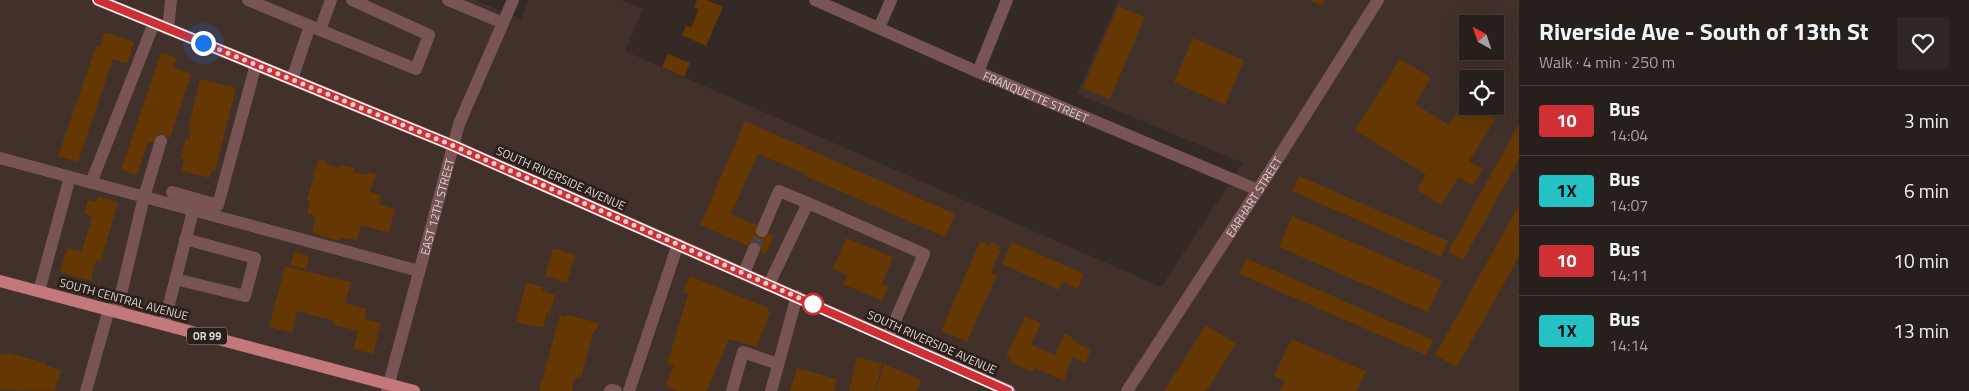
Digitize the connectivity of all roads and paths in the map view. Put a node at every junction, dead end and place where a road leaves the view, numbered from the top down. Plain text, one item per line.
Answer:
1 (98, 0) edge
2 (172, 0) edge
3 (248, 0) edge
4 (331, 0) edge
5 (352, 0) edge
6 (448, 0) edge
7 (513, 0) edge
8 (815, 0) edge
9 (891, 0) edge
10 (1007, 0) edge
11 (1378, 0) edge
12 (154, 23) junction
13 (503, 23) junction
14 (315, 28) junction
15 (879, 28) junction
16 (168, 29) junction
17 (256, 64) junction
18 (978, 72) junction
19 (292, 79) junction
20 (161, 142) dead end
21 (454, 146) junction
22 (0, 158) edge
23 (70, 177) junction
24 (91, 183) junction
25 (1258, 190) junction
26 (172, 192) dead end
27 (144, 197) junction
28 (808, 203) junction
29 (194, 204) junction
30 (762, 231) tunnel mouth
31 (185, 239) junction
32 (678, 244) junction
33 (754, 249) tunnel mouth
34 (420, 271) junction
35 (744, 273) junction
36 (175, 279) junction
37 (0, 281) edge
38 (770, 284) junction
39 (39, 291) junction
40 (797, 296) junction
41 (113, 310) junction
42 (164, 324) junction
43 (888, 337) junction
44 (778, 364) junction
45 (388, 388) edge
46 (86, 391) edge
47 (414, 391) edge
48 (610, 391) edge
49 (616, 391) edge
50 (629, 391) edge
51 (732, 391) edge
52 (771, 391) edge
53 (1008, 391) edge
54 (1127, 391) edge

1 - 12 main road, SOUTH RIVERSIDE AVENUE
2 - 16 street
3 - 14 street
4 - 14 street
5 - 14 street
6 - 13 street
7 - 13 street, EAST 12TH STREET
8 - 15 street, FRANQUETTE STREET
9 - 15 street
10 - 18 street
11 - 25 street, EARHART STREET
12 - 16 main road, SOUTH RIVERSIDE AVENUE
12 - 24 street
13 - 21 street, EAST 12TH STREET
14 - 19 street
15 - 18 street, FRANQUETTE STREET
16 - 17 main road, SOUTH RIVERSIDE AVENUE
17 - 19 main road, SOUTH RIVERSIDE AVENUE
17 - 29 street
18 - 25 street, FRANQUETTE STREET
19 - 21 main road, SOUTH RIVERSIDE AVENUE
20 - 27 street
21 - 32 main road, SOUTH RIVERSIDE AVENUE
21 - 34 street, EAST 12TH STREET
22 - 23 street
23 - 24 street
23 - 39 street
24 - 27 street
25 - 54 street, EARHART STREET
26 - 29 street
27 - 29 street
27 - 41 street
28 - 30 street
28 - 38 street
28 - 43 street
29 - 31 street
29 - 34 street
31 - 36 street
31 - 36 street
32 - 35 main road, SOUTH RIVERSIDE AVENUE
32 - 50 street
33 - 35 street
34 - 45 street, EAST 12TH STREET
35 - 38 main road, SOUTH RIVERSIDE AVENUE
36 - 42 street
37 - 39 main road, SOUTH CENTRAL AVENUE / OR 99
38 - 40 main road, SOUTH RIVERSIDE AVENUE
39 - 41 main road, SOUTH CENTRAL AVENUE / OR 99
40 - 43 main road, SOUTH RIVERSIDE AVENUE
40 - 44 street
41 - 42 main road, SOUTH CENTRAL AVENUE / OR 99
41 - 46 street
42 - 45 main road, SOUTH CENTRAL AVENUE / OR 99
43 - 53 main road, SOUTH RIVERSIDE AVENUE
44 - 51 street
44 - 52 street
45 - 47 main road, SOUTH CENTRAL AVENUE / OR 99
48 - 49 street

